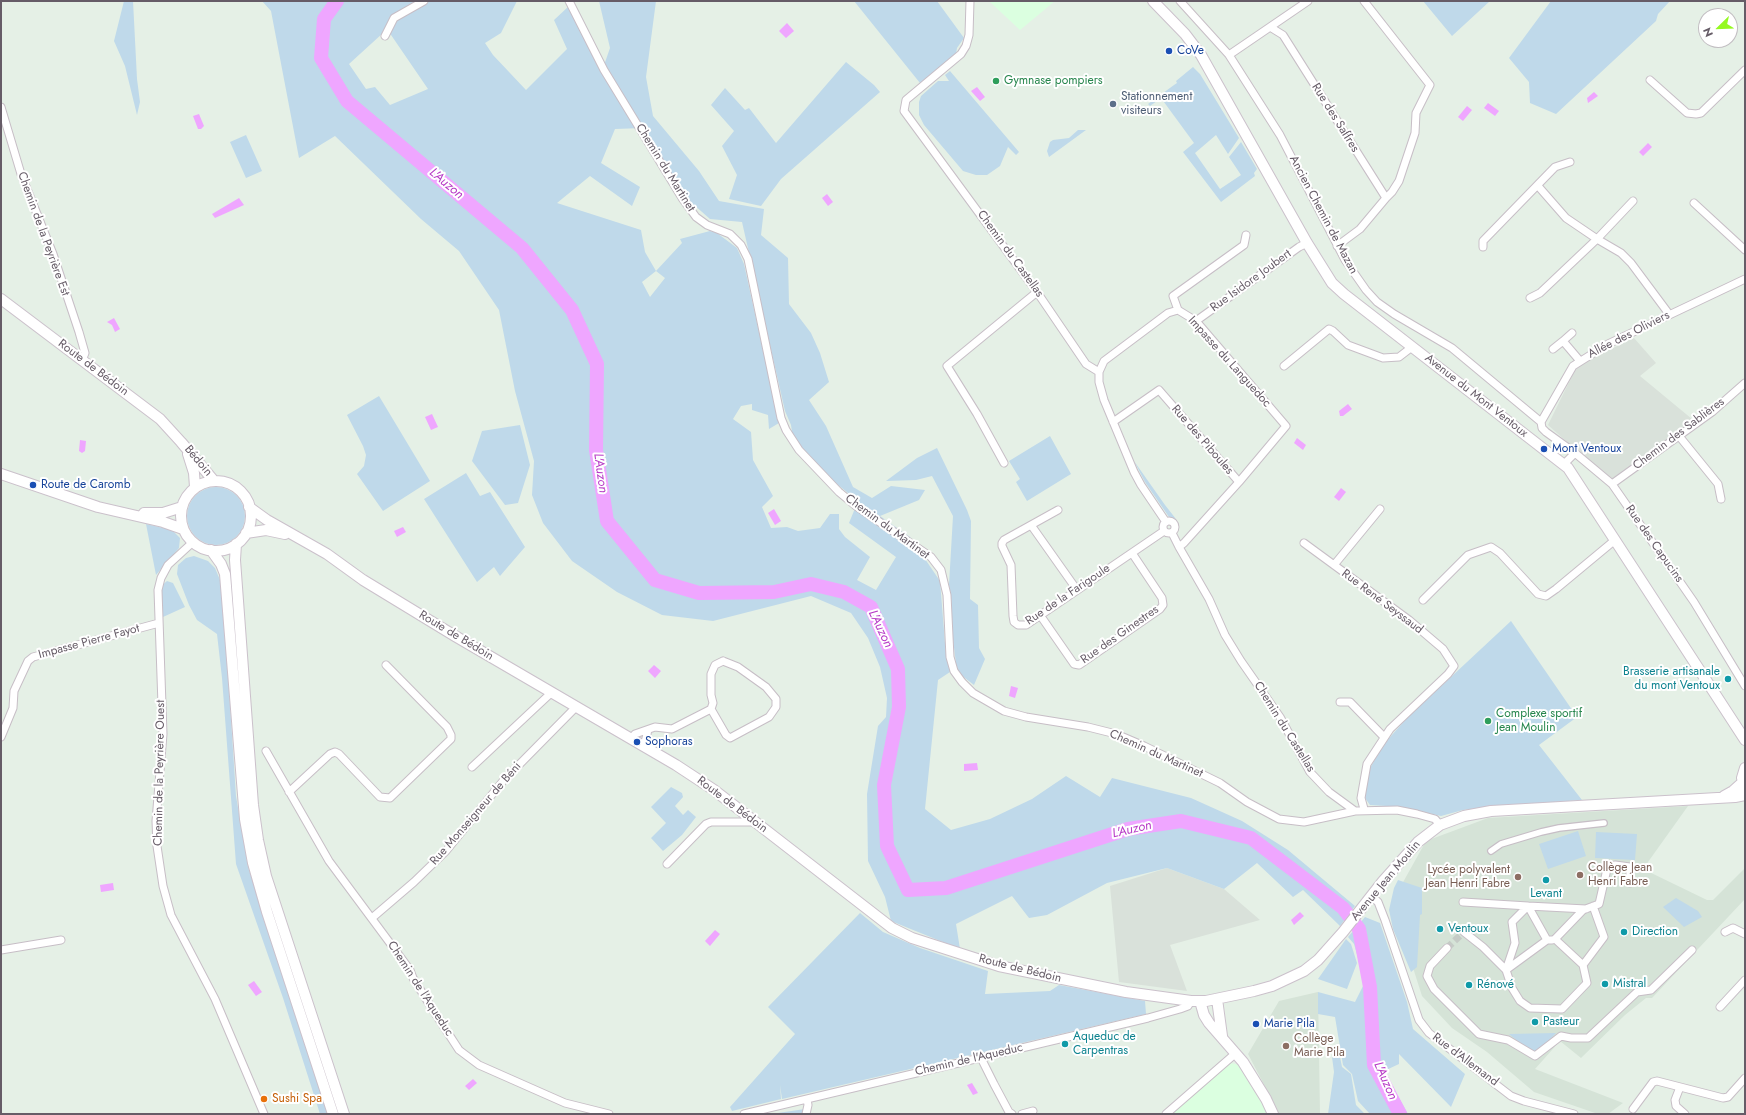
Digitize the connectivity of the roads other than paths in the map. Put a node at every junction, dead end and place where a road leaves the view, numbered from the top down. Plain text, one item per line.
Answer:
1 (424, 1) edge
2 (569, 1) edge
3 (970, 1) edge
4 (1145, 1) edge
5 (1153, 1) edge
6 (1180, 1) edge
7 (1308, 1) edge
8 (1364, 1) edge
9 (1270, 27) junction
10 (385, 36) dead end
11 (1229, 55) junction
12 (1745, 70) edge
13 (1650, 80) dead end
14 (1, 107) edge
15 (1238, 122) junction
16 (1570, 162) dead end
17 (1538, 186) junction
18 (1386, 198) junction
19 (1633, 200) dead end
20 (1694, 203) dead end
21 (1246, 235) dead end
22 (1597, 239) junction
23 (1307, 243) junction
24 (1337, 246) junction
25 (1483, 247) dead end
26 (1745, 250) edge
27 (1745, 279) edge
28 (1037, 292) junction
29 (1530, 298) dead end
30 (1, 299) edge
31 (1178, 310) junction
32 (1669, 314) junction
33 (1196, 321) junction
34 (1572, 333) dead end
35 (1563, 342) junction
36 (1412, 347) junction
37 (1552, 349) dead end
38 (82, 360) junction
39 (1580, 361) junction
40 (1284, 366) dead end
41 (1099, 372) junction
42 (1745, 383) edge
43 (1113, 422) junction
44 (1541, 422) junction
45 (1680, 436) junction
46 (181, 442) junction
47 (1575, 453) junction
48 (1004, 463) dead end
49 (1564, 464) junction
50 (1, 474) edge
51 (214, 481) junction
52 (1239, 482) junction
53 (1612, 484) junction
54 (195, 487) junction
55 (1721, 499) dead end
56 (182, 507) junction
57 (249, 507) junction
58 (1380, 509) dead end
59 (1058, 510) dead end
60 (124, 512) junction
61 (1166, 522) junction
62 (1031, 525) junction
63 (183, 528) junction
64 (1164, 531) junction
65 (246, 532) junction
66 (1172, 533) junction
67 (298, 537) junction
68 (1615, 540) junction
69 (193, 542) junction
70 (1304, 543) dead end
71 (236, 544) junction
72 (1179, 547) junction
73 (211, 550) junction
74 (1132, 553) junction
75 (1334, 565) junction
76 (1077, 590) junction
77 (1423, 600) dead end
78 (1040, 615) junction
79 (159, 623) junction
80 (386, 665) dead end
81 (1745, 686) edge
82 (551, 692) junction
83 (1340, 702) dead end
84 (576, 707) junction
85 (711, 708) junction
86 (648, 730) junction
87 (1, 737) edge
88 (1384, 737) junction
89 (631, 739) junction
90 (1745, 740) edge
91 (644, 746) junction
92 (266, 751) dead end
93 (472, 767) dead end
94 (1745, 768) edge
95 (1744, 784) edge
96 (289, 792) junction
97 (1745, 795) edge
98 (1720, 797) junction
99 (1364, 810) junction
100 (1355, 811) junction
101 (754, 822) junction
102 (1604, 823) dead end
103 (1440, 825) junction
104 (1491, 851) dead end
105 (667, 864) dead end
106 (1630, 883) dead end
107 (1371, 896) junction
108 (1463, 902) dead end
109 (1528, 906) junction
110 (1590, 907) junction
111 (372, 918) junction
112 (1464, 932) dead end
113 (1725, 932) dead end
114 (1745, 934) edge
115 (1555, 939) junction
116 (61, 940) dead end
117 (1547, 940) junction
118 (1447, 948) tunnel mouth
119 (1, 950) edge
120 (1692, 950) dead end
121 (1583, 965) junction
122 (1506, 970) junction
123 (1745, 980) edge
124 (1217, 999) junction
125 (1196, 1001) junction
126 (1720, 1007) dead end
127 (1222, 1036) junction
128 (1236, 1053) junction
129 (981, 1058) junction
130 (1745, 1078) edge
131 (1680, 1087) junction
132 (807, 1099) junction
133 (1633, 1109) dead end
134 (1033, 1112) dead end
135 (264, 1114) edge
136 (333, 1114) edge
137 (344, 1114) edge
138 (609, 1114) edge
139 (744, 1114) edge
140 (806, 1114) edge
141 (1012, 1114) edge
142 (1022, 1114) edge
143 (1166, 1114) edge
144 (1273, 1114) edge
145 (1574, 1114) edge
146 (1685, 1114) edge

1 - 10 street
2 - 100 street, Chemin du Martinet
3 - 28 street, Chemin du Castellas
4 - 15 main road, Avenue du Mont Ventoux
5 - 15 main road, Avenue du Mont Ventoux
6 - 11 street, Ancien Chemin de Mazan
7 - 9 street
8 - 18 street
9 - 11 street
9 - 18 street, Rue des Saffres
11 - 24 street, Ancien Chemin de Mazan
12 - 13 street
14 - 38 street, Chemin de la Peyrière Est
15 - 23 main road, Avenue du Mont Ventoux
16 - 17 street
17 - 22 street
17 - 25 street
18 - 24 street
19 - 22 street
20 - 26 street
21 - 31 street
22 - 29 street
22 - 32 street
23 - 33 street, Rue Isidore Joubert
23 - 36 main road, Avenue du Mont Ventoux
24 - 44 street, Ancien Chemin de Mazan
27 - 32 street, Allée des Oliviers
28 - 41 street, Chemin du Castellas
28 - 48 street
30 - 38 main road, Route de Bédoin
31 - 33 street, Impasse du Languedoc
31 - 41 street, Impasse du Languedoc
32 - 39 street, Allée des Oliviers
33 - 52 street, Impasse du Languedoc
34 - 35 street
35 - 37 street
35 - 39 street
36 - 40 street
36 - 49 main road, Avenue du Mont Ventoux
38 - 46 main road, Route de Bédoin
39 - 44 street, Allée des Oliviers
41 - 43 street
42 - 45 street, Chemin des Sablières
43 - 52 street, Rue des Piboules
43 - 61 street
44 - 47 street, Rue des Capucins
45 - 53 street, Chemin des Sablières
45 - 55 street
46 - 51 main road, Bédoin
46 - 54 main road
47 - 49 street
47 - 53 street, Rue des Capucins
49 - 68 main road, Avenue du Mont Ventoux
50 - 60 main road
51 - 54 main road
51 - 57 main road
52 - 72 street, Rue des Piboules
53 - 81 street, Rue des Capucins
54 - 56 main road
56 - 60 main road
56 - 63 main road
57 - 65 main road
57 - 67 main road, Route de Bédoin
58 - 75 street
59 - 62 street, Rue de la Farigoule
60 - 63 main road
61 - 64 street
61 - 66 street
62 - 76 street
62 - 78 street, Rue de la Farigoule
63 - 69 main road
64 - 66 street
64 - 74 street, Rue de la Farigoule
65 - 67 main road, Route de Bédoin
65 - 71 main road
66 - 72 street, Chemin du Castellas
67 - 82 main road, Route de Bédoin
68 - 77 street
68 - 90 main road, Avenue du Mont Ventoux
69 - 73 main road
69 - 79 street, Chemin de la Peyrière Ouest
70 - 75 street, Rue René Seyssaud
71 - 73 main road
71 - 137 main road
72 - 100 street, Chemin du Castellas
73 - 136 main road
74 - 76 street, Rue de la Farigoule
74 - 78 street, Rue des Ginestres
75 - 88 street, Rue René Seyssaud
76 - 78 street, Rue de la Farigoule
79 - 87 street, Impasse Pierre Fayot
79 - 135 street, Chemin de la Peyrière Ouest
80 - 96 street
82 - 84 main road, Route de Bédoin
82 - 93 street
83 - 88 street
84 - 89 main road, Route de Bédoin
84 - 111 street, Rue Monseigneur de Béni
85 - 85 street
85 - 86 street
86 - 89 street
86 - 91 street
88 - 99 street
89 - 91 main road, Route de Bédoin
91 - 101 main road, Route de Bédoin
92 - 96 street, Chemin de l'Aqueduc
94 - 95 main road
95 - 98 main road
96 - 111 street, Chemin de l'Aqueduc
97 - 98 main road, Avenue Jean Moulin
98 - 103 main road, Avenue Jean Moulin
99 - 100 street
99 - 103 street
101 - 105 street
101 - 125 main road, Route de Bédoin
102 - 104 street
103 - 107 main road, Avenue Jean Moulin
106 - 110 street
107 - 124 main road, Avenue Jean Moulin
107 - 145 street, Rue d'Allemand
108 - 109 street
109 - 110 street
109 - 117 street
109 - 122 street
110 - 115 street
110 - 121 street
111 - 138 street, Chemin de l'Aqueduc
112 - 122 street
113 - 114 street
115 - 117 street
115 - 121 street
116 - 119 street
117 - 122 street
118 - 120 street
121 - 122 street
123 - 126 street
124 - 125 main road, Avenue Jean Moulin
124 - 127 main road
125 - 127 main road
125 - 129 street, Chemin de l'Aqueduc
127 - 128 main road
128 - 143 street
128 - 144 main road
129 - 132 street, Chemin de l'Aqueduc
129 - 141 street
130 - 131 street
131 - 133 street
131 - 146 street
132 - 139 street, Chemin de l'Aqueduc
132 - 140 street
134 - 142 street

